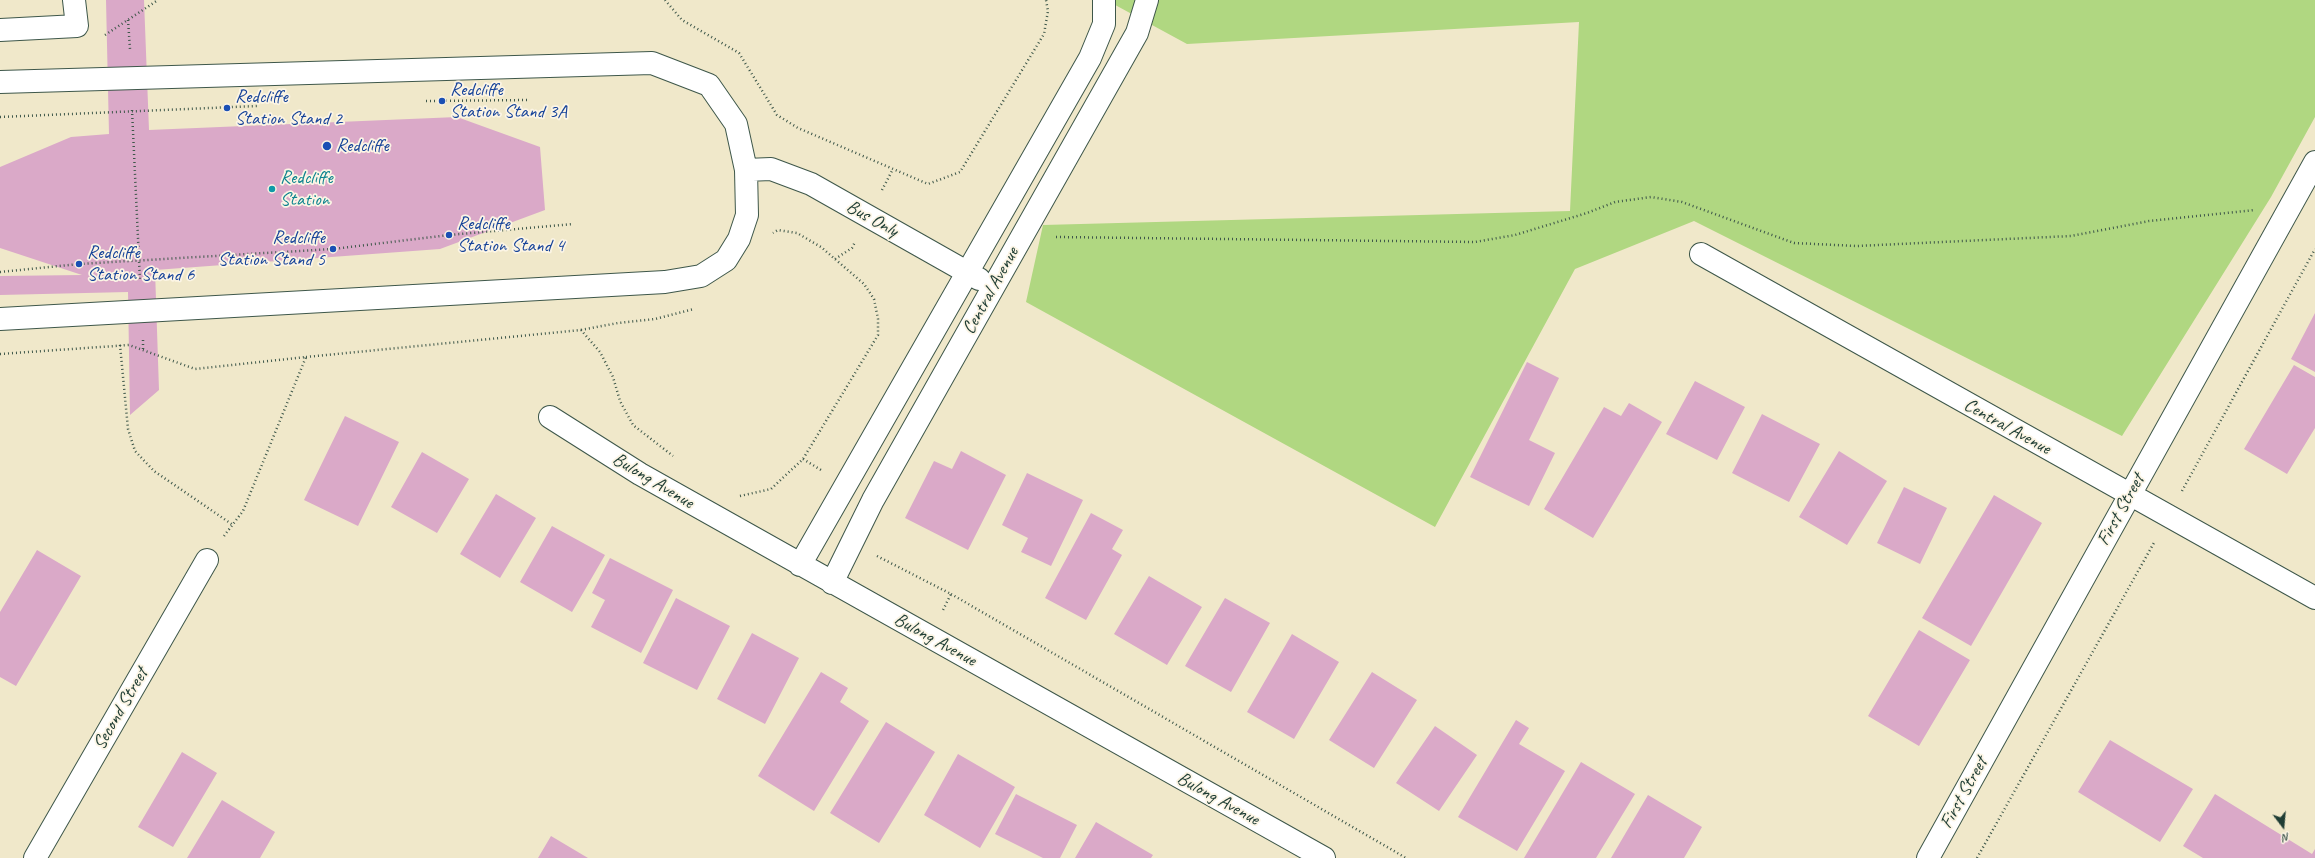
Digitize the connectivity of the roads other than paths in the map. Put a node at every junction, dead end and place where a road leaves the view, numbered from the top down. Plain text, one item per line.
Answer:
1 (74, 0) edge
2 (1104, 0) edge
3 (1147, 0) edge
4 (0, 30) edge
5 (0, 82) edge
6 (2315, 162) edge
7 (746, 170) junction
8 (1700, 254) dead end
9 (967, 272) junction
10 (993, 287) junction
11 (0, 319) edge
12 (550, 417) dead end
13 (2129, 495) junction
14 (206, 560) road end
15 (800, 565) junction
16 (832, 583) junction
17 (2315, 598) edge
18 (35, 858) edge
19 (1324, 858) edge
20 (1928, 858) edge

1 - 4 street
2 - 9 street, Central Avenue
3 - 10 street, Central Avenue
5 - 7 street
6 - 13 street, First Street
7 - 9 street, Bus Only
7 - 11 street
8 - 13 street, Central Avenue
9 - 10 street, Bus Only
9 - 15 street, Central Avenue
10 - 16 street, Central Avenue
12 - 15 street, Bulong Avenue
13 - 17 street, Central Avenue
13 - 20 street, First Street
14 - 18 street, Second Street
15 - 16 street, Bulong Avenue
16 - 19 street, Bulong Avenue

